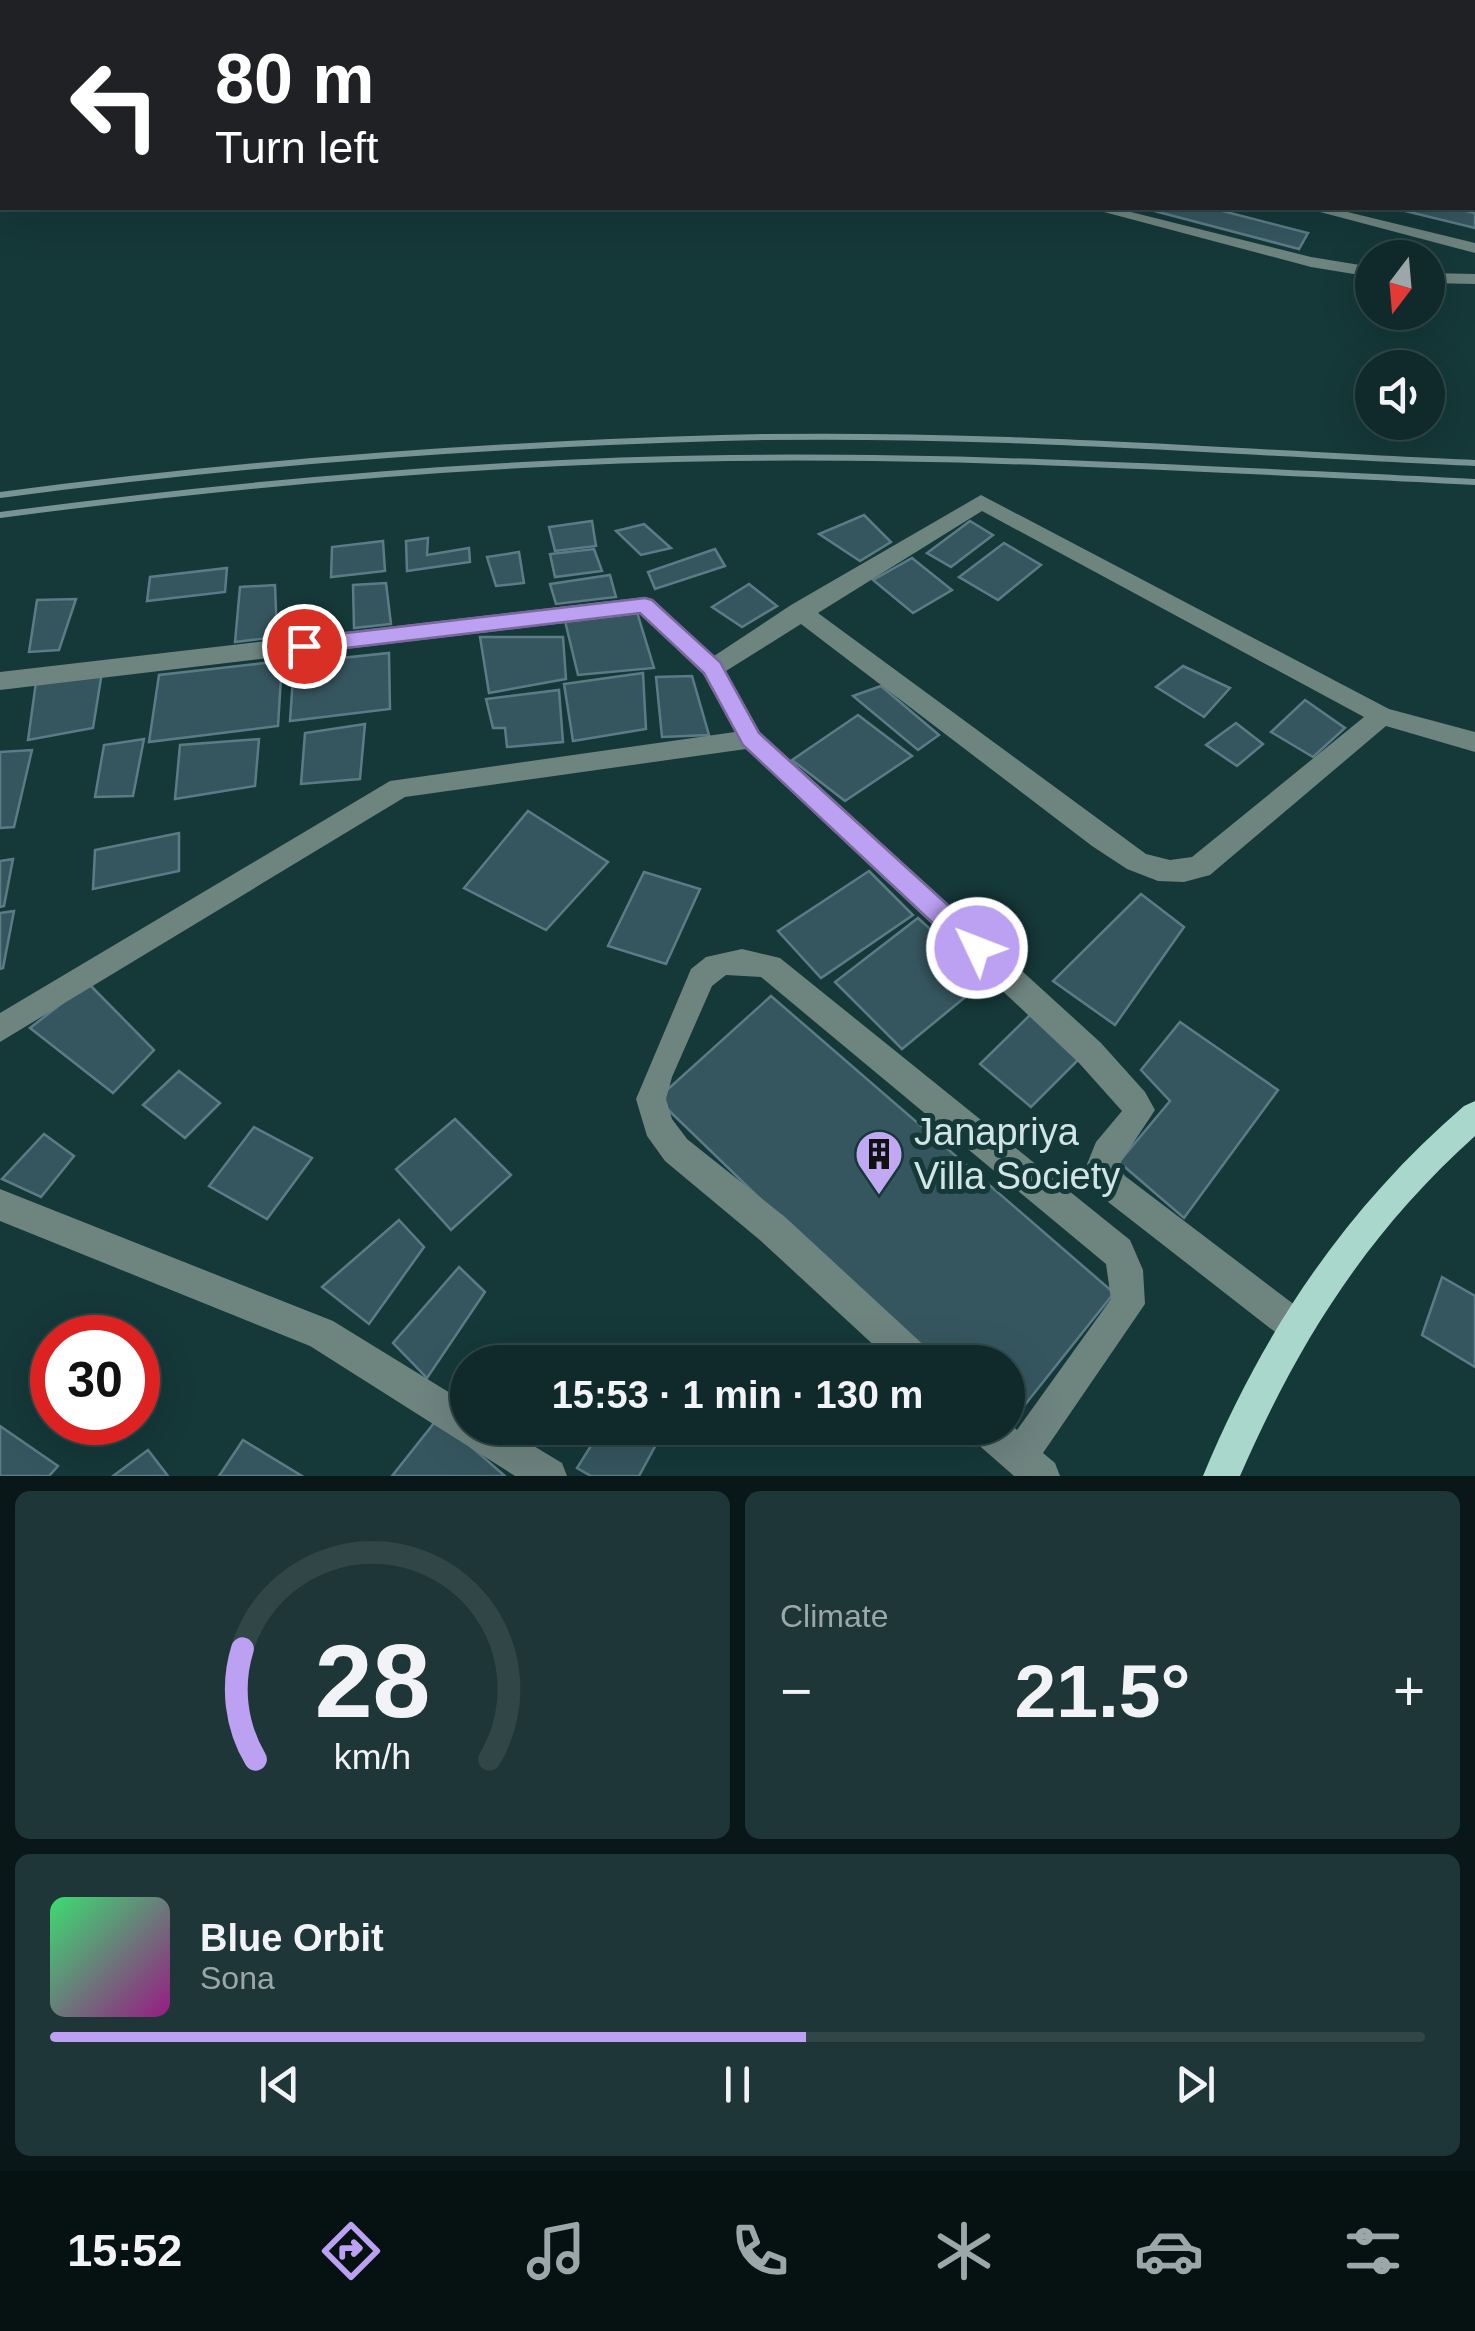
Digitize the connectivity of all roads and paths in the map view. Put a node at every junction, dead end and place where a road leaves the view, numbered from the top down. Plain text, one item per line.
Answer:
1 (1109, 210) edge
2 (1321, 210) edge
3 (1475, 248) edge
4 (1355, 269) edge
5 (1445, 278) edge
6 (1475, 279) edge
7 (799, 611) junction
8 (712, 668) junction
9 (0, 682) edge
10 (1382, 716) junction
11 (751, 739) junction
12 (1475, 742) edge
13 (0, 1030) edge
14 (1475, 1116) edge
15 (0, 1205) edge
16 (1296, 1327) junction
17 (899, 1345) edge
18 (450, 1414) edge
19 (500, 1445) edge
20 (1006, 1445) edge
21 (1030, 1466) edge
22 (548, 1476) edge
23 (1221, 1476) edge

1 - 4 street
2 - 3 street
5 - 6 street
7 - 8 street
7 - 10 street
7 - 10 street
8 - 9 street
8 - 11 street
10 - 12 street
11 - 13 street
11 - 16 street
14 - 16 main road
15 - 18 street
16 - 23 main road
17 - 21 street
19 - 22 street
20 - 21 street

